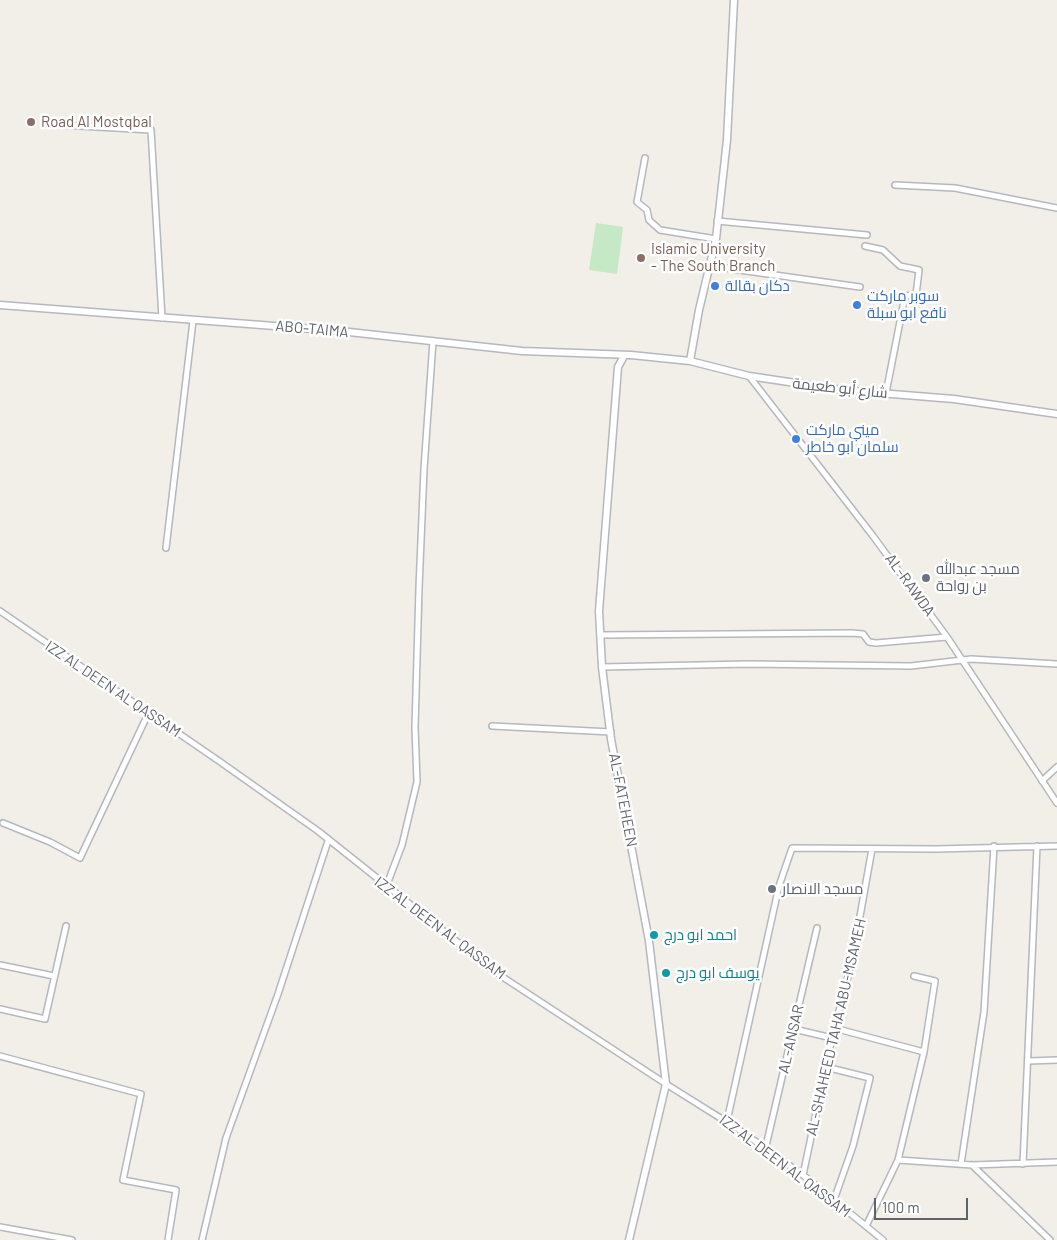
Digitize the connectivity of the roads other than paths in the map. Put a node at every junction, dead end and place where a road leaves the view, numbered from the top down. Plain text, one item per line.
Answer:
1 (734, 0) edge
2 (62, 125) dead end
3 (645, 158) dead end
4 (895, 185) dead end
5 (1057, 208) edge
6 (717, 221) junction
7 (866, 235) dead end
8 (716, 239) junction
9 (865, 246) dead end
10 (711, 266) junction
11 (860, 288) dead end
12 (0, 305) edge
13 (162, 318) junction
14 (194, 321) junction
15 (433, 341) junction
16 (624, 356) junction
17 (690, 362) junction
18 (749, 376) junction
19 (886, 393) junction
20 (1057, 414) edge
21 (166, 548) dead end
22 (0, 611) edge
23 (601, 635) junction
24 (947, 637) junction
25 (964, 660) junction
26 (1057, 664) edge
27 (602, 667) junction
28 (148, 714) junction
29 (492, 726) dead end
30 (611, 732) junction
31 (1057, 768) edge
32 (1042, 781) junction
33 (1057, 803) edge
34 (2, 823) dead end
35 (328, 842) junction
36 (994, 846) junction
37 (1037, 846) junction
38 (1057, 846) edge
39 (872, 848) junction
40 (386, 887) junction
41 (66, 926) dead end
42 (817, 928) dead end
43 (0, 965) edge
44 (54, 976) junction
45 (914, 976) dead end
46 (0, 1009) edge
47 (834, 1028) junction
48 (794, 1029) junction
49 (832, 1038) junction
50 (924, 1052) junction
51 (0, 1056) edge
52 (1057, 1060) edge
53 (1028, 1061) junction
54 (826, 1066) junction
55 (666, 1084) junction
56 (727, 1121) junction
57 (765, 1150) junction
58 (898, 1160) junction
59 (1057, 1162) edge
60 (960, 1164) junction
61 (1023, 1164) junction
62 (972, 1165) junction
63 (803, 1175) junction
64 (834, 1200) junction
65 (866, 1226) junction
66 (0, 1227) edge
67 (72, 1240) edge
68 (168, 1240) edge
69 (202, 1240) edge
70 (629, 1240) edge
71 (883, 1240) edge
72 (1050, 1240) edge

1 - 6 street
2 - 13 street
3 - 8 street
4 - 5 street
6 - 7 street
6 - 8 street
8 - 10 street
9 - 19 street
10 - 11 street
10 - 17 street
12 - 13 street, ABO-TAIMA
13 - 14 street, ABO-TAIMA
14 - 15 street, ABO-TAIMA
14 - 21 street
15 - 16 street, ABO-TAIMA
15 - 40 street
16 - 17 street, شارع أبو طعيمة
16 - 23 street, AL-FATEHEEN
17 - 18 street, شارع أبو طعيمة
18 - 19 street, شارع أبو طعيمة
18 - 24 street, AL-RAWDA
19 - 20 street, شارع أبو طعيمة
22 - 28 street, IZZ AL DEEN AL QASSAM
23 - 24 street
23 - 27 street, AL-FATEHEEN
24 - 25 street, AL-RAWDA
25 - 26 street
25 - 27 street
25 - 32 street, AL-RAWDA
27 - 30 street, AL-FATEHEEN
28 - 34 street
28 - 35 street, IZZ AL DEEN AL QASSAM
29 - 30 street
30 - 55 street, AL-FATEHEEN
31 - 32 street
32 - 33 street, AL-RAWDA
35 - 40 street, IZZ AL DEEN AL QASSAM
35 - 69 street
36 - 37 street
36 - 39 street
36 - 60 street
37 - 38 street
37 - 53 street
39 - 47 street, AL-SHAHEED TAHA ABU-MSAMEH
39 - 56 street
40 - 55 street, IZZ AL DEEN AL QASSAM
41 - 44 street
42 - 48 street, AL-ANSAR
43 - 44 street
44 - 46 street
45 - 50 street
47 - 49 street, AL-SHAHEED TAHA ABU-MSAMEH
47 - 50 street
48 - 49 street
48 - 57 street, AL-ANSAR
49 - 54 street, AL-SHAHEED TAHA ABU-MSAMEH
50 - 58 street
51 - 68 street
52 - 53 street
53 - 61 street
54 - 63 street, AL-SHAHEED TAHA ABU-MSAMEH
54 - 64 street
55 - 56 street, IZZ AL DEEN AL QASSAM
55 - 70 street, AL-FATEHEEN
56 - 57 street, IZZ AL DEEN AL QASSAM
57 - 63 street, IZZ AL DEEN AL QASSAM
58 - 60 street
58 - 65 street
59 - 61 street
60 - 62 street
61 - 62 street
62 - 72 street
63 - 64 street, IZZ AL DEEN AL QASSAM
64 - 65 street, IZZ AL DEEN AL QASSAM
65 - 71 street, IZZ AL DEEN AL QASSAM
66 - 67 street

